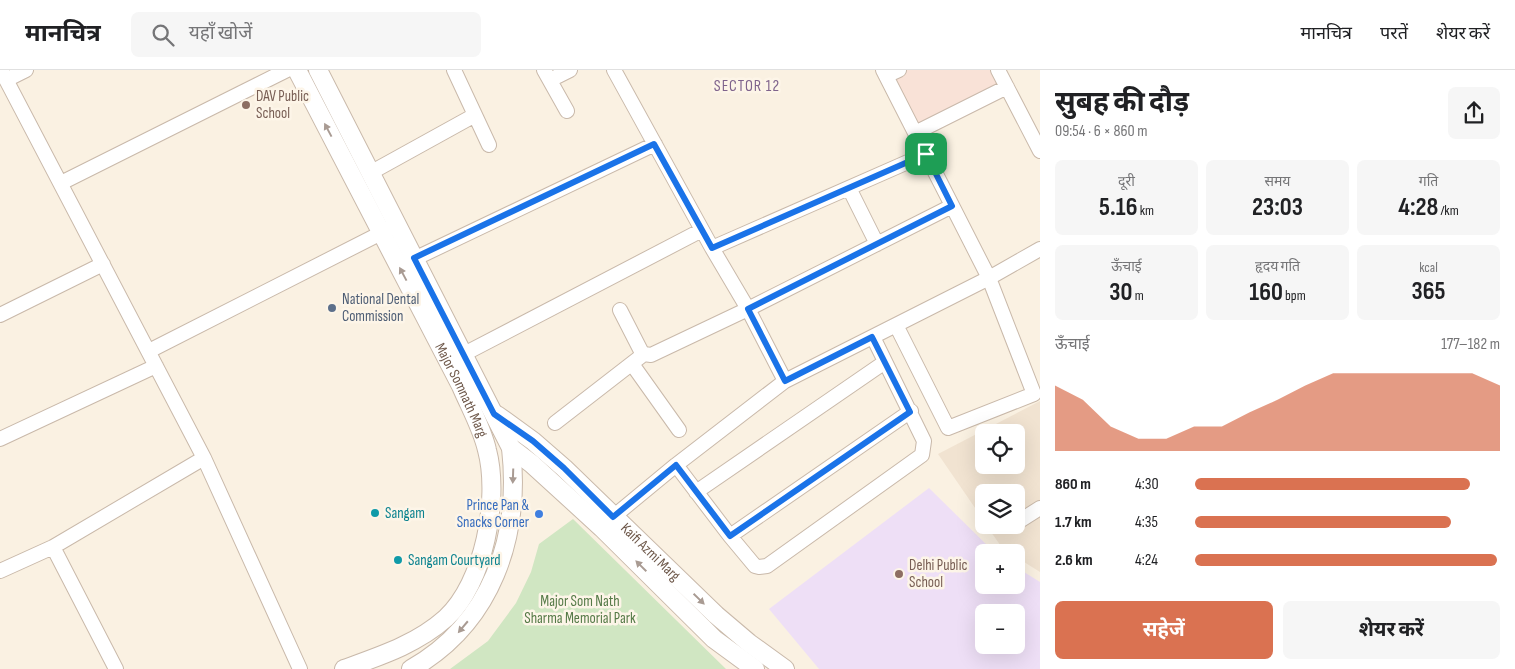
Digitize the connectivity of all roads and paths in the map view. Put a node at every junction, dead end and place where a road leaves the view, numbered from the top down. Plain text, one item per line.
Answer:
1 (26, 70) edge
2 (288, 70) edge
3 (297, 70) edge
4 (318, 70) edge
5 (454, 70) edge
6 (570, 70) edge
7 (614, 70) edge
8 (899, 70) edge
9 (998, 70) edge
10 (885, 73) edge
11 (4, 75) edge
12 (547, 75) edge
13 (1007, 87) junction
14 (567, 110) dead end
15 (475, 115) junction
16 (916, 133) junction
17 (654, 144) junction
18 (490, 145) dead end
19 (1040, 151) edge
20 (926, 154) junction
21 (370, 172) junction
22 (60, 184) junction
23 (849, 188) junction
24 (952, 206) junction
25 (389, 228) junction
26 (702, 230) junction
27 (877, 244) junction
28 (712, 248) junction
29 (1040, 248) edge
30 (414, 258) junction
31 (103, 264) junction
32 (990, 278) junction
33 (748, 309) junction
34 (620, 310) dead end
35 (0, 315) edge
36 (896, 325) junction
37 (872, 337) junction
38 (148, 351) junction
39 (464, 354) junction
40 (644, 354) junction
41 (885, 362) junction
42 (632, 364) junction
43 (156, 366) junction
44 (785, 381) junction
45 (910, 412) junction
46 (494, 414) junction
47 (554, 423) dead end
48 (679, 430) dead end
49 (0, 440) edge
50 (511, 448) junction
51 (204, 458) junction
52 (676, 465) junction
53 (696, 492) junction
54 (1040, 508) edge
55 (1025, 517) edge
56 (607, 522) junction
57 (730, 536) junction
58 (54, 547) junction
59 (0, 571) edge
60 (749, 643) junction
61 (746, 666) edge
62 (116, 669) edge
63 (300, 669) edge
64 (344, 669) edge
65 (411, 669) edge
66 (785, 669) edge

1 - 11 street
2 - 22 street
25 -> 3 street, Major Somnath Marg
4 - 21 street, Major Somnath Marg
5 - 15 street
6 - 12 street
7 - 17 street
8 - 10 street
9 - 13 street
10 - 16 street
11 - 22 street
12 - 14 street
13 - 16 street
13 - 19 street
15 - 18 street
15 - 21 street
16 - 20 street
17 - 26 street
17 - 30 street
20 - 23 street
20 - 24 street
21 - 25 street, Major Somnath Marg
22 - 31 street
23 - 27 street
23 - 28 street
24 - 27 street
24 - 32 street
25 - 30 street, Major Somnath Marg
25 - 38 street
64 -> 25 street, Major Somnath Marg
26 - 28 street
26 - 39 street
27 - 33 street
28 - 33 street
29 - 32 street
30 - 39 street, Major Somnath Marg
31 - 35 street
31 - 38 street
32 - 36 street
32 - 36 street
33 - 40 street
33 - 44 street
34 - 40 street
36 - 37 street
37 - 41 street
37 - 44 street
38 - 43 street
39 - 46 street, Major Somnath Marg
40 - 42 street
41 - 45 street
41 - 53 street
42 - 47 street
42 - 48 street
43 - 49 street
43 - 51 street
44 - 52 street
45 - 57 street
45 - 57 street
46 - 50 street, Major Somnath Marg
46 - 56 street, Kaifi Azmi Marg
50 - 56 street
50 -> 65 street, Major Somnath Marg
51 - 58 street
51 - 63 street
52 - 53 street
52 - 56 street
53 - 57 street
54 - 55 street
56 -> 60 street, Kaifi Azmi Marg
61 -> 56 street
58 - 59 street
58 - 62 street
60 - 61 street
60 - 66 street, Kaifi Azmi Marg

